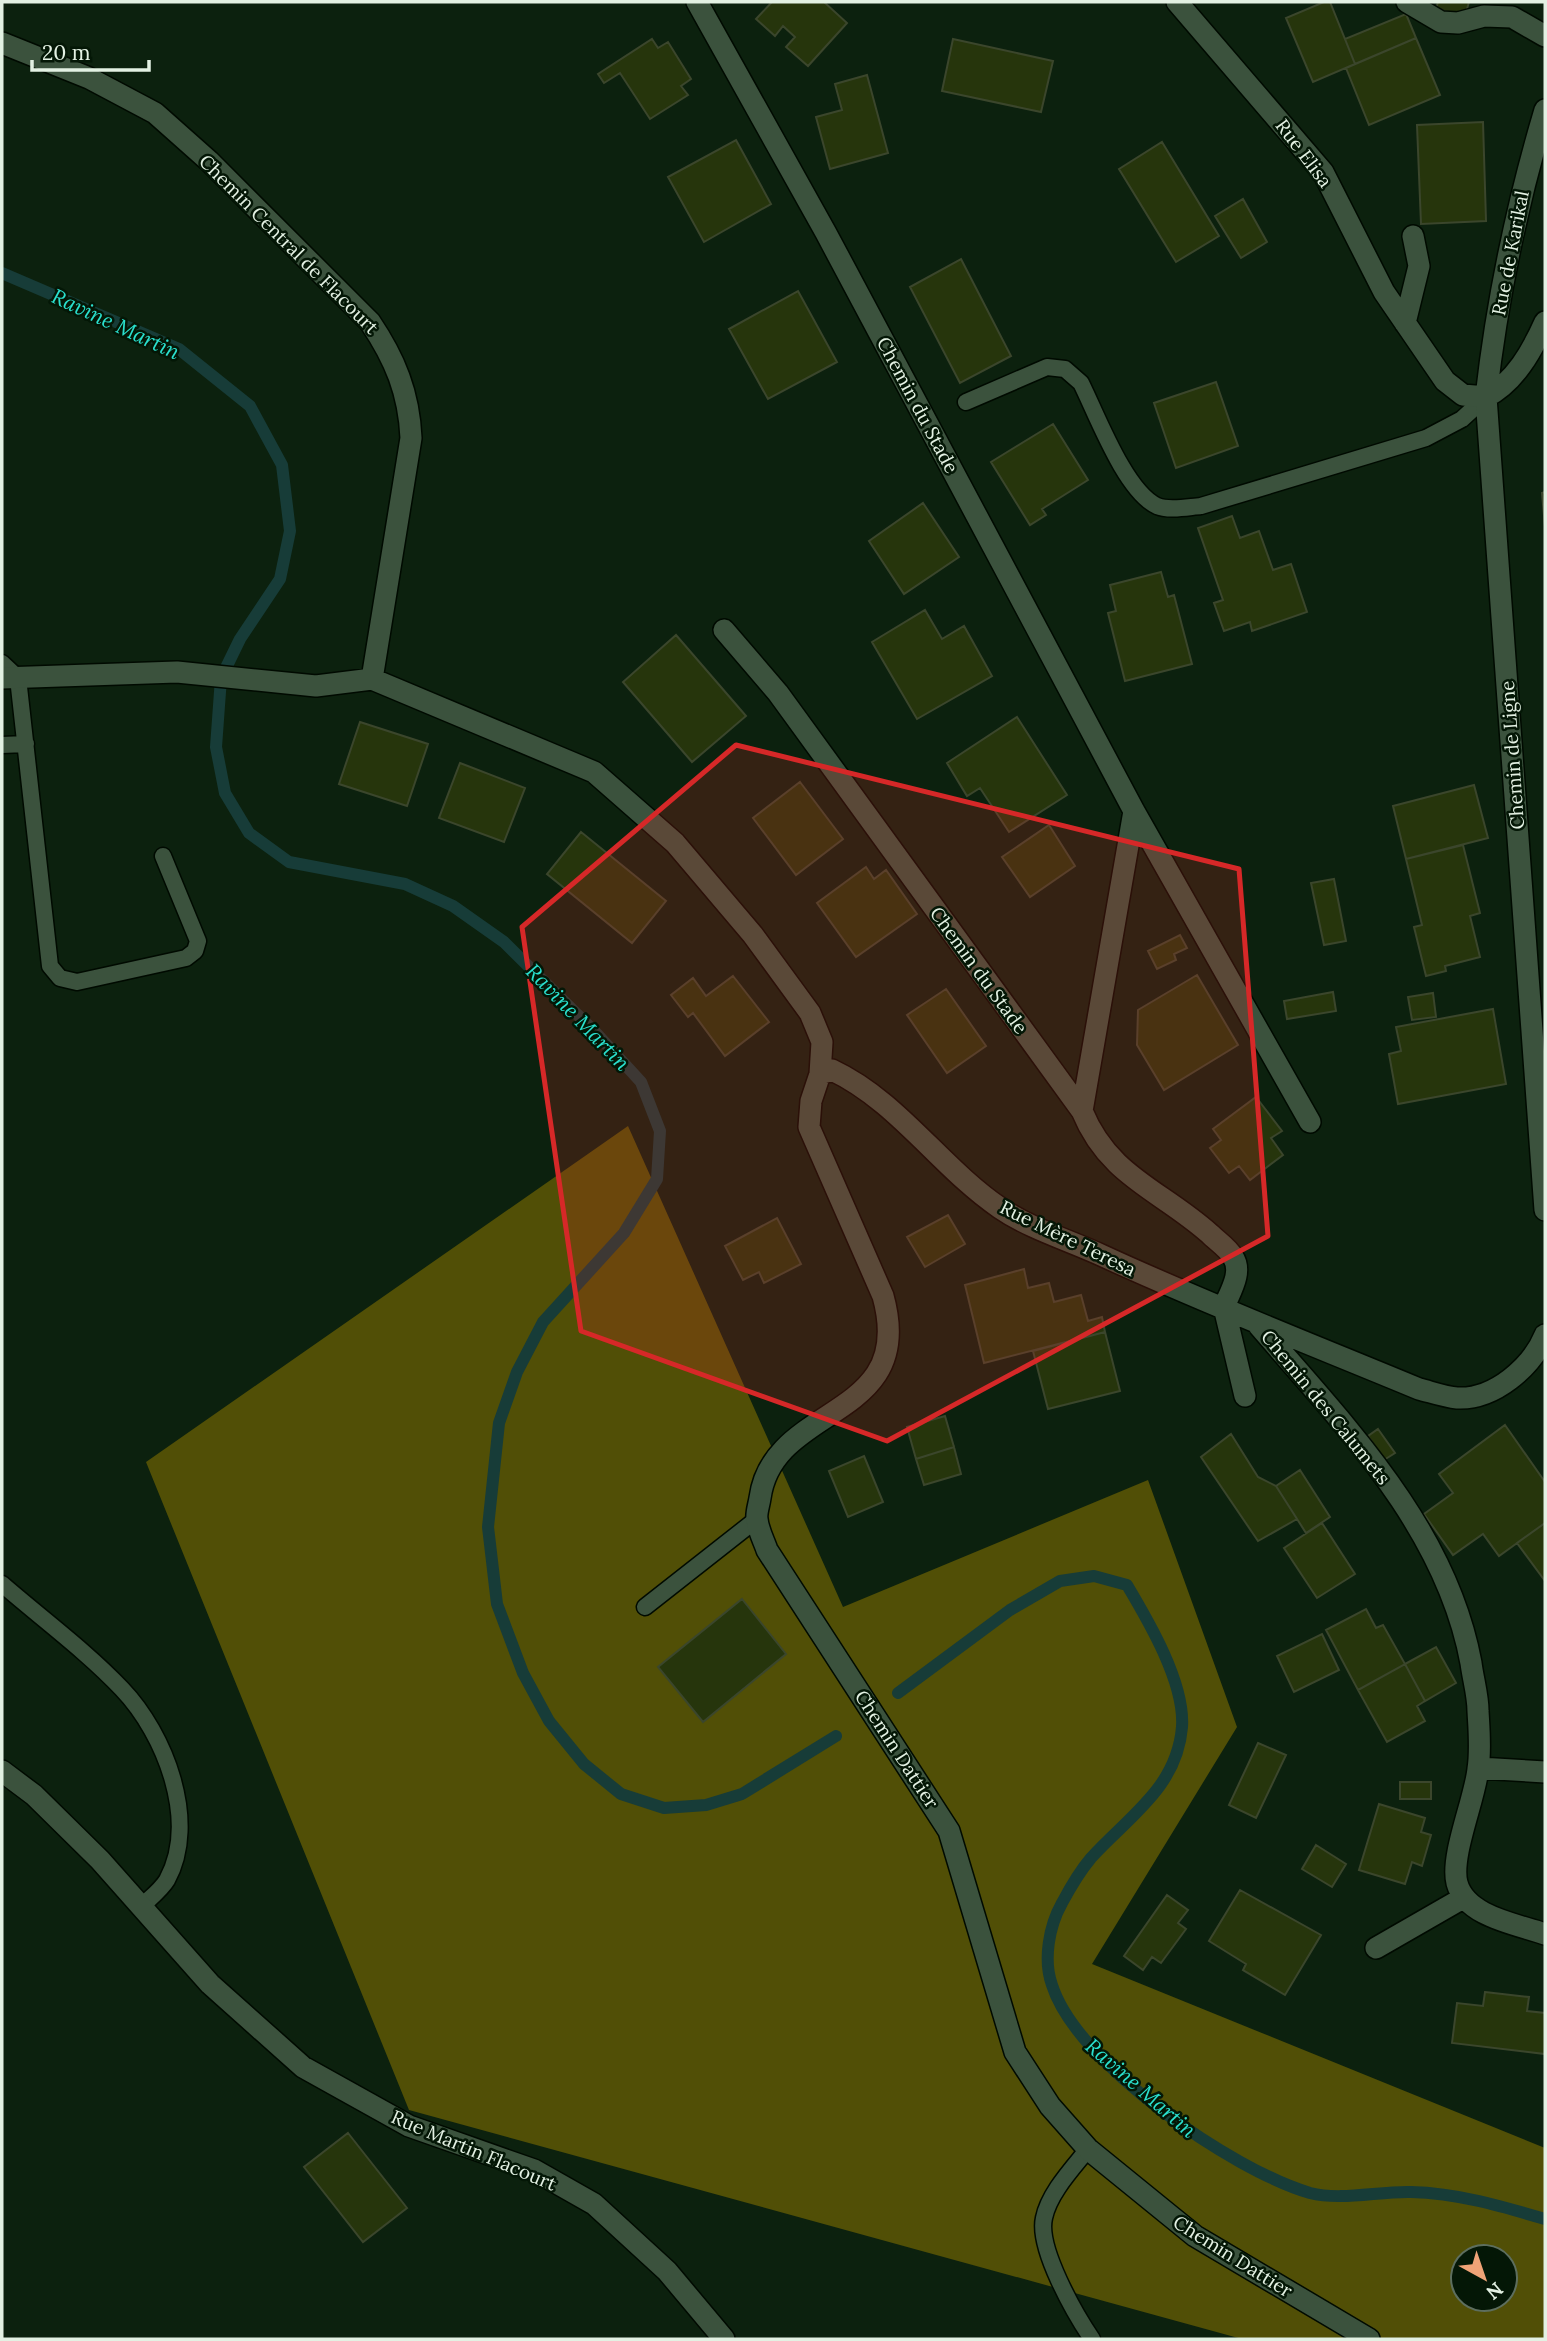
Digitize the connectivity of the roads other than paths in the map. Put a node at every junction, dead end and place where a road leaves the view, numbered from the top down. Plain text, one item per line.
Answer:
1 (697, 2) edge
2 (1177, 2) edge
3 (1406, 2) edge
4 (1545, 36) edge
5 (2, 43) edge
6 (1545, 110) edge
7 (1413, 236) dead end
8 (1545, 322) edge
9 (1405, 323) junction
10 (1486, 397) junction
11 (966, 402) dead end
12 (724, 630) dead end
13 (2, 663) edge
14 (10, 678) edge
15 (372, 679) junction
16 (26, 744) junction
17 (2, 745) edge
18 (1134, 811) junction
19 (163, 856) dead end
20 (820, 1074) junction
21 (1082, 1111) junction
22 (1310, 1122) dead end
23 (1545, 1210) edge
24 (1224, 1307) junction
25 (1256, 1322) junction
26 (1545, 1335) edge
27 (1245, 1396) dead end
28 (757, 1519) junction
29 (2, 1584) edge
30 (645, 1606) dead end
31 (1479, 1768) junction
32 (2, 1771) edge
33 (1545, 1772) edge
34 (1463, 1898) junction
35 (141, 1907) junction
36 (1545, 1934) edge
37 (1376, 1948) dead end
38 (1088, 2148) junction
39 (724, 2339) edge
40 (1092, 2339) edge
41 (1369, 2339) edge

1 - 18 street, Chemin du Stade
2 - 9 street, Rue Elisa
3 - 4 street
5 - 15 street, Chemin Central de Flacourt
6 - 10 street, Rue de Karikal
7 - 9 street
8 - 10 street
9 - 10 street, Rue Elisa
10 - 11 lane
10 - 23 street, Chemin de Ligne
12 - 21 street, Chemin du Stade
13 - 14 lane
14 - 15 street
14 - 16 lane
15 - 20 street, Chemin Dattier
16 - 17 lane
16 - 19 lane
18 - 21 street
18 - 22 street, Chemin du Stade
20 - 24 street, Rue Mère Teresa
20 - 28 street, Chemin Dattier
21 - 24 street, Chemin du Stade
24 - 25 street
24 - 27 street
25 - 26 street
25 - 31 street, Chemin des Calumets
28 - 30 lane
28 - 38 street, Chemin Dattier
29 - 35 lane
31 - 33 street
31 - 34 street, Chemin des Calumets
32 - 35 street, Rue Martin Flacourt
34 - 36 street
34 - 37 street
35 - 39 street, Rue Martin Flacourt
38 - 40 lane
38 - 41 street, Chemin Dattier

